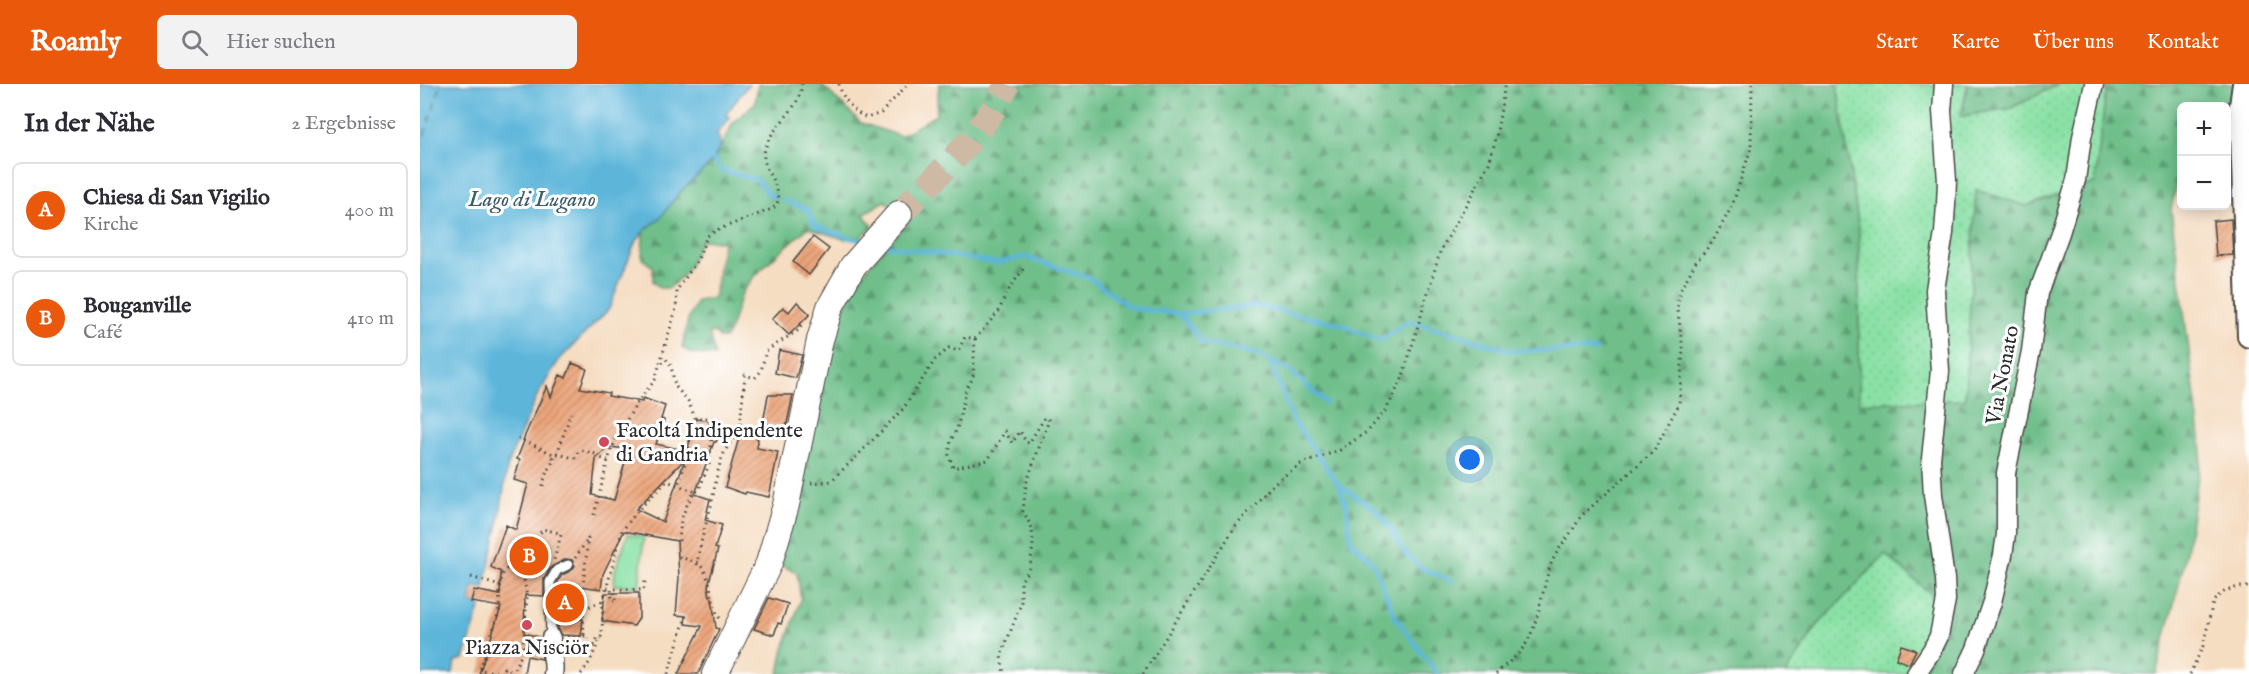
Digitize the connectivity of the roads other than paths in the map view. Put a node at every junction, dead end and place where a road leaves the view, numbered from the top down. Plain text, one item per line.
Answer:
1 (1944, 84) edge
2 (2094, 84) edge
3 (2244, 84) edge
4 (899, 214) tunnel mouth
5 (2249, 336) edge
6 (568, 565) road end
7 (550, 639) joint
8 (553, 674) edge
9 (715, 674) edge
10 (1916, 674) edge
11 (1964, 674) edge

1 - 10 street
2 - 11 street, Via Nonato
3 - 5 street
4 - 9 main road
6 - 7 lane
7 - 8 street

